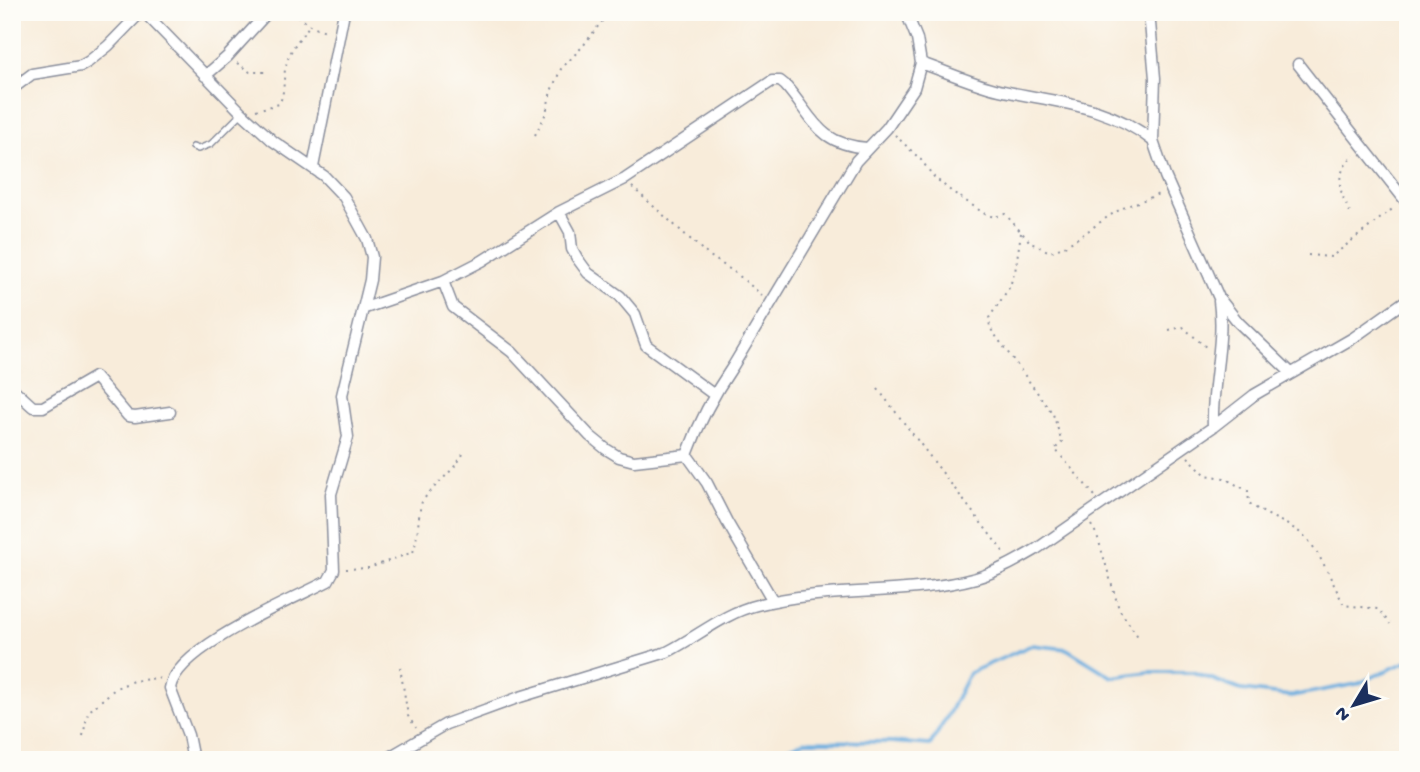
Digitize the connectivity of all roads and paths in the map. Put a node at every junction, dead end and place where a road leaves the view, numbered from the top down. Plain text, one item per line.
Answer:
1 (192, 12) edge
2 (268, 12) edge
3 (292, 12) edge
4 (344, 12) edge
5 (609, 12) edge
6 (906, 12) edge
7 (1149, 12) edge
8 (145, 14) edge
9 (310, 25) junction
10 (338, 37) junction
11 (228, 57) junction
12 (921, 63) junction
13 (1298, 64) dead end
14 (268, 72) dead end
15 (205, 76) junction
16 (12, 89) edge
17 (242, 113) junction
18 (887, 128) junction
19 (535, 135) dead end
20 (1153, 141) junction
21 (193, 147) dead end
22 (867, 148) junction
23 (1365, 152) junction
24 (313, 167) junction
25 (625, 179) junction
26 (1170, 187) junction
27 (1406, 202) edge
28 (559, 212) junction
29 (1350, 212) dead end
30 (1022, 232) junction
31 (1308, 255) dead end
32 (443, 281) junction
33 (1219, 298) junction
34 (1407, 301) edge
35 (771, 302) junction
36 (365, 308) junction
37 (1169, 330) dead end
38 (1216, 362) junction
39 (1290, 372) junction
40 (12, 388) edge
41 (878, 389) dead end
42 (713, 394) junction
43 (170, 412) dead end
44 (1213, 427) junction
45 (1180, 449) junction
46 (463, 454) dead end
47 (687, 455) junction
48 (1100, 503) junction
49 (1085, 515) junction
50 (1011, 564) junction
51 (334, 570) junction
52 (774, 601) junction
53 (1390, 624) dead end
54 (1139, 638) dead end
55 (400, 667) dead end
56 (170, 688) junction
57 (83, 736) dead end
58 (423, 737) junction
59 (193, 760) edge
60 (384, 760) edge

1 - 8 lane
2 - 11 street
3 - 9 path
4 - 10 street
5 - 19 path
6 - 12 street
7 - 20 street
8 - 15 street
8 - 16 street
9 - 10 path
9 - 17 path
10 - 24 street
11 - 14 path
11 - 15 street
12 - 18 street
12 - 20 street
13 - 23 street
15 - 17 street
17 - 21 lane
17 - 24 street
18 - 22 street
18 - 30 path
20 - 26 street
22 - 25 street
22 - 35 street
23 - 27 street
23 - 29 path
24 - 36 street
25 - 28 street
25 - 35 path
26 - 30 path
26 - 33 street
27 - 31 path
28 - 32 street
28 - 42 street
30 - 48 path
32 - 36 street
32 - 47 street
33 - 38 street
33 - 39 street
34 - 39 street
35 - 42 street
36 - 51 street
37 - 38 path
38 - 44 street
39 - 44 street
40 - 43 street
41 - 50 path
42 - 47 street
44 - 45 street
45 - 48 street
45 - 53 path
46 - 51 path
47 - 52 street
48 - 49 street
49 - 50 street
49 - 54 path
50 - 52 street
51 - 56 street
52 - 58 street
55 - 58 path
56 - 57 path
56 - 59 street
58 - 60 street

